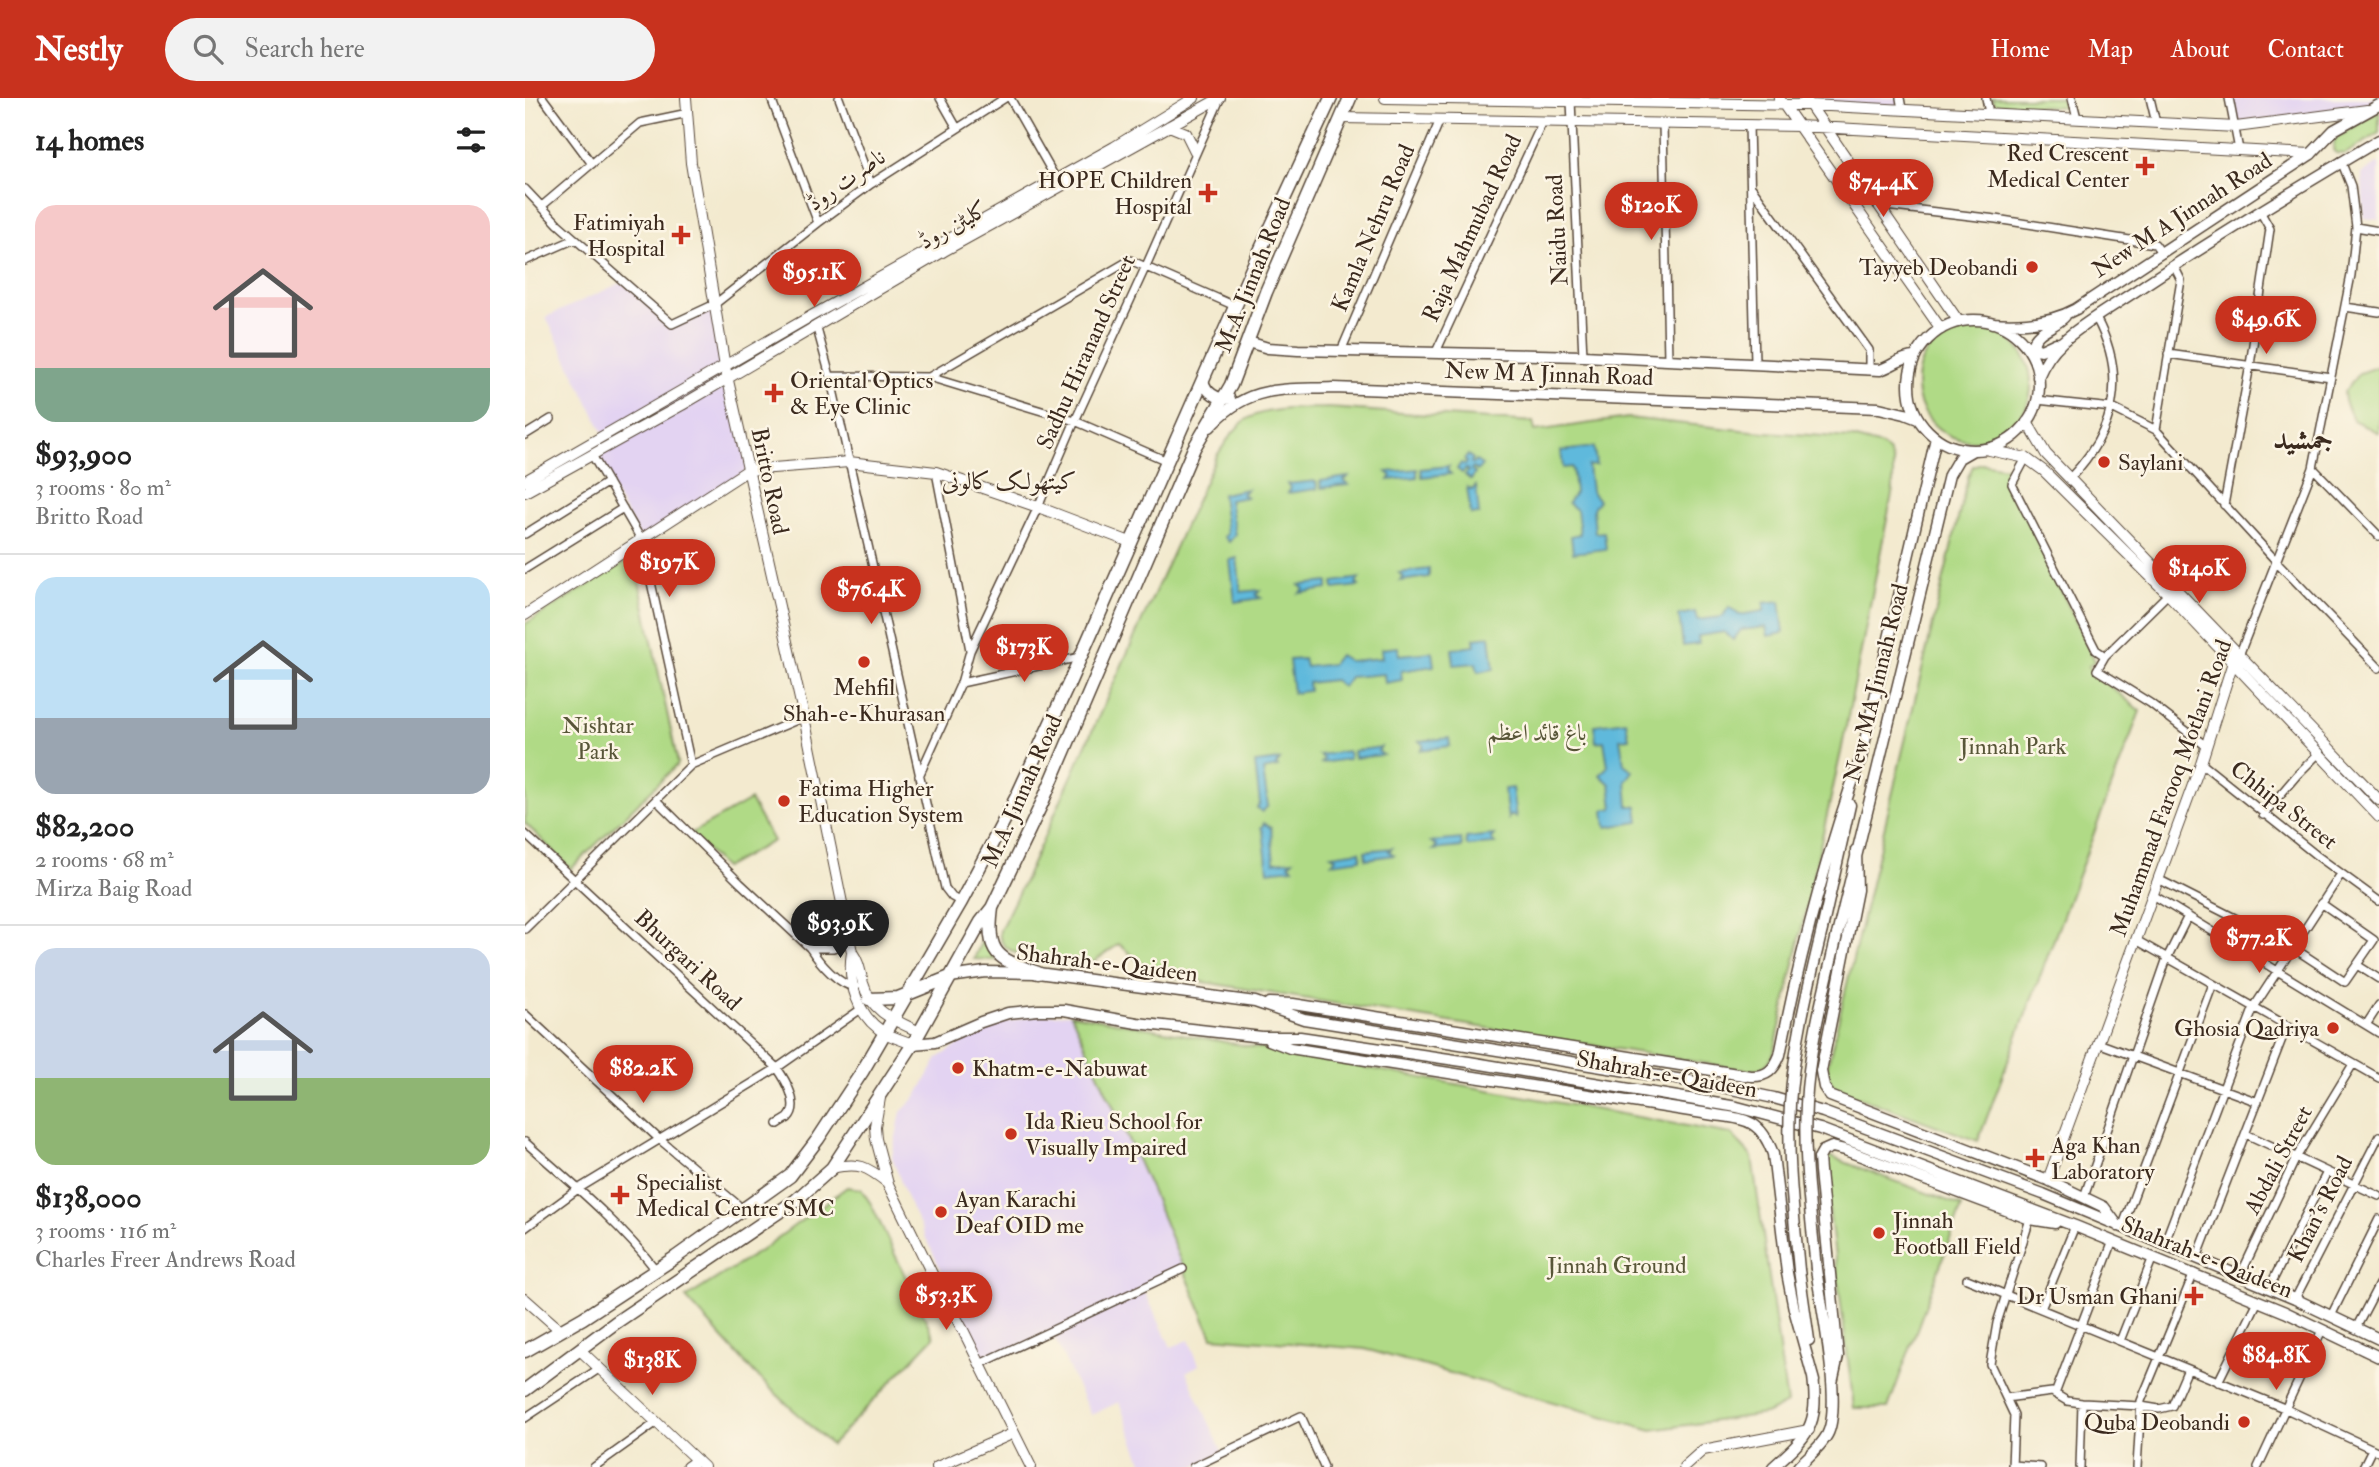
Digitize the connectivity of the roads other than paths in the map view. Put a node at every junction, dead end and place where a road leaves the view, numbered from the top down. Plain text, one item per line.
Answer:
1 (543, 98) edge
2 (686, 98) edge
3 (771, 98) edge
4 (839, 98) edge
5 (940, 98) edge
6 (1007, 98) edge
7 (1194, 98) edge
8 (1220, 98) edge
9 (1325, 98) edge
10 (1331, 98) edge
11 (1350, 98) edge
12 (1385, 98) edge
13 (1986, 98) edge
14 (2072, 98) edge
15 (2150, 98) edge
16 (2229, 98) edge
17 (1508, 99) edge
18 (1612, 100) edge
19 (1571, 101) junction
20 (1696, 101) edge
21 (1782, 102) edge
22 (1807, 102) edge
23 (1901, 103) edge
24 (2379, 105) edge
25 (2367, 110) junction
26 (688, 113) junction
27 (1989, 113) junction
28 (1341, 118) junction
29 (2077, 118) junction
30 (1321, 119) junction
31 (1440, 120) junction
32 (1543, 121) junction
33 (1571, 121) junction
34 (1663, 123) junction
35 (2156, 123) junction
36 (1749, 125) junction
37 (1169, 126) junction
38 (1799, 126) junction
39 (1824, 127) junction
40 (2236, 127) junction
41 (957, 128) junction
42 (2379, 140) edge
43 (2239, 150) junction
44 (1195, 151) junction
45 (2311, 154) junction
46 (2341, 161) junction
47 (592, 164) junction
48 (1056, 178) junction
49 (871, 184) junction
50 (525, 188) edge
51 (1752, 188) junction
52 (536, 200) junction
53 (525, 205) edge
54 (1877, 205) junction
55 (542, 206) junction
56 (2261, 213) junction
57 (818, 223) junction
58 (2356, 227) junction
59 (2379, 231) edge
60 (575, 239) junction
61 (2163, 254) junction
62 (525, 261) edge
63 (1146, 266) junction
64 (2173, 266) junction
65 (715, 303) junction
66 (1235, 306) junction
67 (2345, 307) junction
68 (2379, 312) edge
69 (2067, 314) junction
70 (2097, 318) junction
71 (1959, 322) junction
72 (1992, 323) junction
73 (816, 325) junction
74 (1941, 329) junction
75 (2065, 340) junction
76 (1248, 342) junction
77 (1341, 351) junction
78 (1436, 352) junction
79 (2168, 354) junction
80 (1583, 356) junction
81 (1915, 357) junction
82 (1668, 360) junction
83 (1755, 363) junction
84 (2251, 365) junction
85 (725, 366) junction
86 (1869, 370) junction
87 (830, 376) junction
88 (929, 377) junction
89 (2038, 377) junction
90 (2331, 377) junction
91 (728, 378) junction
92 (1203, 380) junction
93 (1217, 396) junction
94 (1247, 397) junction
95 (2037, 400) junction
96 (2112, 408) junction
97 (551, 419) dead end
98 (1918, 419) junction
99 (1075, 421) junction
100 (2027, 422) junction
101 (2156, 429) junction
102 (525, 435) edge
103 (1936, 438) junction
104 (1197, 443) junction
105 (1985, 449) junction
106 (1973, 450) junction
107 (592, 456) junction
108 (2026, 458) junction
109 (1167, 461) junction
110 (849, 462) junction
111 (2313, 468) junction
112 (748, 470) junction
113 (936, 472) junction
114 (2070, 478) junction
115 (525, 481) edge
116 (608, 482) junction
117 (525, 492) edge
118 (2224, 505) junction
119 (623, 508) junction
120 (1038, 508) junction
121 (525, 534) edge
122 (2379, 536) edge
123 (642, 541) junction
124 (1130, 542) junction
125 (2277, 562) junction
126 (525, 569) edge
127 (2168, 594) junction
128 (525, 615) edge
129 (970, 651) junction
130 (2105, 656) junction
131 (1081, 657) junction
132 (2237, 659) junction
133 (2379, 668) edge
134 (961, 683) junction
135 (804, 717) junction
136 (2206, 746) junction
137 (2318, 754) junction
138 (1861, 758) junction
139 (2201, 763) junction
140 (691, 765) junction
141 (919, 776) junction
142 (656, 800) junction
143 (2379, 800) edge
144 (2263, 815) junction
145 (2379, 817) edge
146 (525, 834) edge
147 (1856, 850) junction
148 (2341, 873) junction
149 (2158, 879) junction
150 (576, 881) junction
151 (2153, 895) junction
152 (2379, 901) edge
153 (961, 902) junction
154 (2321, 903) junction
155 (992, 908) junction
156 (2188, 916) junction
157 (525, 929) edge
158 (2136, 940) junction
159 (851, 947) junction
160 (2292, 947) junction
161 (810, 948) junction
162 (2167, 958) junction
163 (2357, 965) junction
164 (2277, 970) junction
165 (1038, 973) junction
166 (950, 977) junction
167 (2379, 979) edge
168 (2213, 984) junction
169 (859, 986) junction
170 (906, 996) junction
171 (1255, 1002) junction
172 (865, 1004) junction
173 (2379, 1005) edge
174 (2253, 1007) junction
175 (525, 1014) edge
176 (892, 1019) junction
177 (1304, 1019) junction
178 (2366, 1025) junction
179 (2287, 1026) junction
180 (920, 1032) junction
181 (885, 1033) junction
182 (2379, 1033) edge
183 (1262, 1037) junction
184 (1300, 1037) junction
185 (2098, 1043) junction
186 (913, 1044) junction
187 (2134, 1056) junction
188 (2353, 1064) junction
189 (777, 1068) junction
190 (2179, 1073) junction
191 (2379, 1078) edge
192 (2224, 1089) junction
193 (881, 1093) junction
194 (2258, 1102) junction
195 (778, 1124) dead end
196 (2246, 1135) junction
197 (2379, 1136) edge
198 (659, 1139) junction
199 (525, 1142) edge
200 (2296, 1158) junction
201 (832, 1168) junction
202 (2327, 1172) junction
203 (2048, 1180) junction
204 (888, 1184) junction
205 (2353, 1184) junction
206 (578, 1189) junction
207 (2379, 1196) edge
208 (2084, 1197) junction
209 (742, 1211) junction
210 (2030, 1219) junction
211 (2379, 1219) edge
212 (2075, 1226) junction
213 (2120, 1227) junction
214 (525, 1228) edge
215 (2113, 1241) junction
216 (2164, 1244) junction
217 (2153, 1257) junction
218 (2197, 1258) junction
219 (1184, 1269) dead end
220 (656, 1270) junction
221 (2194, 1273) junction
222 (2240, 1276) junction
223 (1967, 1279) dead end
224 (2379, 1284) edge
225 (2269, 1288) junction
226 (2006, 1295) junction
227 (525, 1299) edge
228 (2295, 1299) junction
229 (2258, 1301) junction
230 (2041, 1309) junction
231 (2331, 1316) junction
232 (2081, 1326) junction
233 (2357, 1328) junction
234 (560, 1330) junction
235 (2322, 1330) junction
236 (2379, 1338) edge
237 (2120, 1341) junction
238 (580, 1350) junction
239 (525, 1351) edge
240 (2158, 1357) junction
241 (2379, 1357) edge
242 (980, 1364) junction
243 (600, 1368) junction
244 (2188, 1369) junction
245 (1814, 1381) junction
246 (2218, 1382) junction
247 (1832, 1383) junction
248 (525, 1390) edge
249 (2056, 1394) junction
250 (2006, 1398) junction
251 (2082, 1403) junction
252 (2141, 1406) junction
253 (2284, 1408) junction
254 (525, 1418) edge
255 (657, 1422) junction
256 (1809, 1430) junction
257 (1014, 1433) junction
258 (2375, 1450) edge
259 (700, 1464) edge
260 (2012, 1466) edge
261 (594, 1467) edge
262 (687, 1467) edge
263 (937, 1467) edge
264 (1031, 1467) edge
265 (1193, 1467) edge
266 (1324, 1467) edge
267 (1684, 1467) edge
268 (1773, 1467) edge
269 (1798, 1467) edge
270 (2041, 1467) edge
271 (2080, 1467) edge
272 (2137, 1467) edge
273 (2258, 1467) edge
274 (2363, 1467) edge

1 - 47 street
2 - 26 street, Britto Road
3 - 57 street
4 - 49 street
5 - 41 street
6 - 41 street, ناصرت روڈ
6 - 48 street
7 - 48 street, کلیٹن روڈ
8 - 37 street, کلیٹن روڈ
8 - 44 street, Sadhu Hiranand Street
9 - 30 highway
10 - 30 highway, M.A. Jinnah Road
11 - 28 highway, M.A. Jinnah Road
12 - 17 street
13 - 27 street
14 - 29 street
15 - 35 street
16 - 40 street
17 - 19 street
18 - 19 street
18 - 20 street
19 - 33 street, Naidu Road
20 - 21 street
21 - 22 street
21 - 38 street
22 - 23 street
22 - 39 street
23 - 27 street
24 - 25 main road, New M A Jinnah Road
25 - 40 street
25 - 45 main road, New M A Jinnah Road
26 - 47 street
26 - 65 street, Britto Road
27 - 29 street
28 - 31 street
28 - 76 highway, M.A. Jinnah Road
29 - 35 street
30 - 66 highway, M.A. Jinnah Road
31 - 32 street
31 - 77 street, Kamla Nehru Road
32 - 33 street
32 - 78 street, Raja Mahmubad Road
33 - 34 street
33 - 80 street, Naidu Road
34 - 36 street
34 - 82 street
35 - 40 street
36 - 38 street
36 - 51 street
37 - 44 street
37 - 73 street, کلیٹن روڈ
38 - 39 street
38 - 74 street
39 - 43 street
39 - 54 street
40 - 43 street
41 - 49 street, ناصرت روڈ
42 - 46 main road, New M A Jinnah Road
43 - 45 street
44 - 63 street, Sadhu Hiranand Street
45 - 61 main road, New M A Jinnah Road
46 - 56 main road, New M A Jinnah Road
46 - 58 street, Muhammad Farooq Motlani Road
47 - 55 street
48 - 85 street, کلیٹن روڈ
49 - 57 street, ناصرت روڈ
50 - 52 street
51 - 83 street
51 - 86 street
52 - 53 street
52 - 55 street
54 - 61 street
54 - 71 street
55 - 60 street
56 - 64 main road, New M A Jinnah Road
56 - 84 street
57 - 65 street, ناصرت روڈ
58 - 59 street
58 - 67 street, Muhammad Farooq Motlani Road
60 - 62 street
60 - 65 street, ناصرت روڈ
61 - 69 main road, New M A Jinnah Road
63 - 66 street
63 - 88 street
63 - 99 street, Sadhu Hiranand Street
64 - 70 main road, New M A Jinnah Road
64 - 79 street
65 - 85 street, Britto Road
66 - 92 highway, M.A. Jinnah Road
67 - 68 street
67 - 90 street, Muhammad Farooq Motlani Road
69 - 72 main road, New M A Jinnah Road
69 - 75 main road
70 - 75 main road, New M A Jinnah Road
70 - 96 street
71 - 72 main road
71 - 74 main road
72 - 89 main road
73 - 87 street
73 - 91 street, کلیٹن روڈ
74 - 81 main road
75 - 89 main road, New M A Jinnah Road
76 - 77 main road, New M A Jinnah Road
76 - 93 highway, M.A. Jinnah Road
77 - 78 main road, New M A Jinnah Road
78 - 80 main road, New M A Jinnah Road
79 - 84 street
79 - 101 street
80 - 82 main road, New M A Jinnah Road
81 - 86 main road, New M A Jinnah Road
81 - 98 main road
82 - 83 main road, New M A Jinnah Road
83 - 86 main road, New M A Jinnah Road
84 - 90 street
84 - 118 street
85 - 91 street, Britto Road
85 - 115 street, کلیٹن روڈ
87 - 88 street
87 - 110 street
88 - 99 street
89 - 95 main road
90 - 111 street, Muhammad Farooq Motlani Road
91 - 107 street, کلیٹن روڈ
91 - 112 street, Britto Road
92 - 93 main road
92 - 109 highway, M.A. Jinnah Road
93 - 94 main road
93 - 104 highway, M.A. Jinnah Road
94 - 98 main road, New M A Jinnah Road
94 - 104 main road, New M A Jinnah Road
95 - 96 street
95 - 100 main road
96 - 101 street
96 - 114 street
97 - 102 street
98 - 103 main road
99 - 109 street
99 - 120 street, Sadhu Hiranand Street
100 - 105 main road
100 - 114 street
101 - 118 street
103 - 106 main road
103 - 138 main road
104 - 155 highway, M.A. Jinnah Road
105 - 106 main road
105 - 108 street
106 - 147 main road, New MA Jinnah Road
107 - 116 street
107 - 117 street, کلیٹن روڈ
108 - 127 street
108 - 130 street
109 - 124 highway, M.A. Jinnah Road
110 - 112 street
110 - 113 street
110 - 141 street
111 - 122 street
111 - 125 street, Muhammad Farooq Motlani Road
112 - 123 street
112 - 135 street, Britto Road
113 - 120 street
113 - 129 street
114 - 132 street
116 - 119 street
116 - 121 street
118 - 125 street
119 - 123 street
119 - 126 street
120 - 124 street
120 - 129 street, Sadhu Hiranand Street
123 - 128 street
123 - 140 street
124 - 131 highway, M.A. Jinnah Road
125 - 132 street, Muhammad Farooq Motlani Road
125 - 133 street
127 - 130 street
127 - 132 street
129 - 134 street, Sadhu Hiranand Street
130 - 136 street
131 - 134 street
131 - 153 highway, M.A. Jinnah Road
132 - 136 street, Muhammad Farooq Motlani Road
132 - 137 street
132 - 143 street
134 - 141 street, Sadhu Hiranand Street
135 - 140 street
135 - 159 street, Britto Road
136 - 139 street, Muhammad Farooq Motlani Road
137 - 144 street
137 - 145 street
138 - 171 main road
138 - 245 main road, bridge
139 - 144 street, Chhipa Street
139 - 149 street, Muhammad Farooq Motlani Road
140 - 142 street
141 - 153 street
142 - 150 street
142 - 161 street
144 - 148 street, Chhipa Street
146 - 150 street, Bhurgari Road
147 - 203 main road
147 - 247 main road, New MA Jinnah Road, bridge
148 - 152 street, Chhipa Street
148 - 154 street
149 - 151 street, Muhammad Farooq Motlani Road
149 - 160 street
150 - 157 street
150 - 189 street, Bhurgari Road
151 - 156 street
151 - 158 street, Muhammad Farooq Motlani Road
153 - 170 highway, M.A. Jinnah Road
154 - 160 street
154 - 163 street
155 - 165 highway
155 - 166 highway, M.A. Jinnah Road
156 - 162 street
156 - 164 street
158 - 162 street
158 - 185 street, Muhammad Farooq Motlani Road
159 - 161 street
159 - 169 street, Britto Road
160 - 163 street
160 - 164 street
161 - 169 street
162 - 168 street
162 - 187 street
163 - 167 street
164 - 174 street
164 - 178 street
165 - 166 main road, Shahrah-e-Qaideen
165 - 171 main road, Shahrah-e-Qaideen
166 - 170 highway
166 - 180 highway, M.A. Jinnah Road
168 - 174 street
168 - 190 street
169 - 172 street, Britto Road
170 - 172 highway
170 - 176 highway, M.A. Jinnah Road
171 - 177 main road, Shahrah-e-Qaideen
172 - 176 street, Britto Road
172 - 181 street, Britto Road
172 - 189 street
173 - 178 street
174 - 179 street
174 - 192 street
175 - 198 street
176 - 180 street, Britto Road
176 - 181 highway, M.A. Jinnah Road
177 - 184 main road
177 - 213 main road, Shahrah-e-Qaideen
178 - 182 street
179 - 188 street
179 - 194 street
180 - 186 highway, M.A. Jinnah Road
181 - 186 street, Britto Road
181 - 209 highway, M.A. Jinnah Road
183 - 184 main road, Shahrah-e-Qaideen
183 - 186 main road, Shahrah-e-Qaideen
183 - 245 main road
184 - 212 main road, Shahrah-e-Qaideen
185 - 187 street
185 - 203 street, Muhammad Farooq Motlani Road
186 - 193 highway, M.A. Jinnah Road
187 - 190 street
187 - 208 street
188 - 191 street
188 - 200 street, Abdali Street
189 - 195 street, Bhurgari Road
189 - 198 street
190 - 192 street
190 - 213 street
192 - 194 street
192 - 216 street
193 - 201 highway, M.A. Jinnah Road
193 - 204 street
194 - 196 street
196 - 200 street
196 - 218 street
197 - 205 street, Khan's Road
198 - 206 street
198 - 209 street
199 - 206 street
200 - 202 street
200 - 222 street, Abdali Street
201 - 204 street
201 - 238 highway, M.A. Jinnah Road
202 - 205 street
202 - 225 street
203 - 208 main road
204 - 242 street
205 - 207 street
205 - 228 street, Khan's Road
206 - 214 street
206 - 220 street
208 - 213 main road
209 - 220 highway, M.A. Jinnah Road
210 - 212 main road
210 - 226 street
210 - 247 main road
211 - 231 street
212 - 215 main road, Shahrah-e-Qaideen
212 - 230 street
213 - 216 main road, Shahrah-e-Qaideen
215 - 217 main road, Shahrah-e-Qaideen
215 - 232 street
216 - 218 main road, Shahrah-e-Qaideen
217 - 221 main road, Shahrah-e-Qaideen
217 - 237 street
218 - 222 main road, Shahrah-e-Qaideen
219 - 242 street
220 - 234 highway, M.A. Jinnah Road
221 - 229 main road, Shahrah-e-Qaideen
221 - 240 street
222 - 225 main road, Shahrah-e-Qaideen
223 - 226 street
224 - 233 street
225 - 228 main road, Shahrah-e-Qaideen
226 - 230 street
226 - 250 street
227 - 234 street
228 - 231 main road, Shahrah-e-Qaideen
229 - 235 main road, Shahrah-e-Qaideen
229 - 246 street
230 - 232 street
231 - 233 main road, Shahrah-e-Qaideen
232 - 237 street
232 - 249 street
233 - 236 main road, Shahrah-e-Qaideen
234 - 239 highway, M.A. Jinnah Road
235 - 241 main road, Shahrah-e-Qaideen
235 - 253 street
237 - 240 street
238 - 243 street
238 - 248 highway, M.A. Jinnah Road
240 - 244 street
240 - 252 street
242 - 257 street
243 - 254 street
243 - 255 street
244 - 246 street
244 - 252 street
245 - 256 main road
246 - 253 street
247 - 269 main road
249 - 250 street
249 - 251 street
250 - 260 street
251 - 252 street
251 - 271 street
252 - 272 street
253 - 258 street
253 - 273 street
255 - 259 street
255 - 261 street
256 - 267 street
256 - 268 main road
257 - 263 street
257 - 264 street
258 - 274 street
259 - 262 street
260 - 270 street
265 - 266 street

